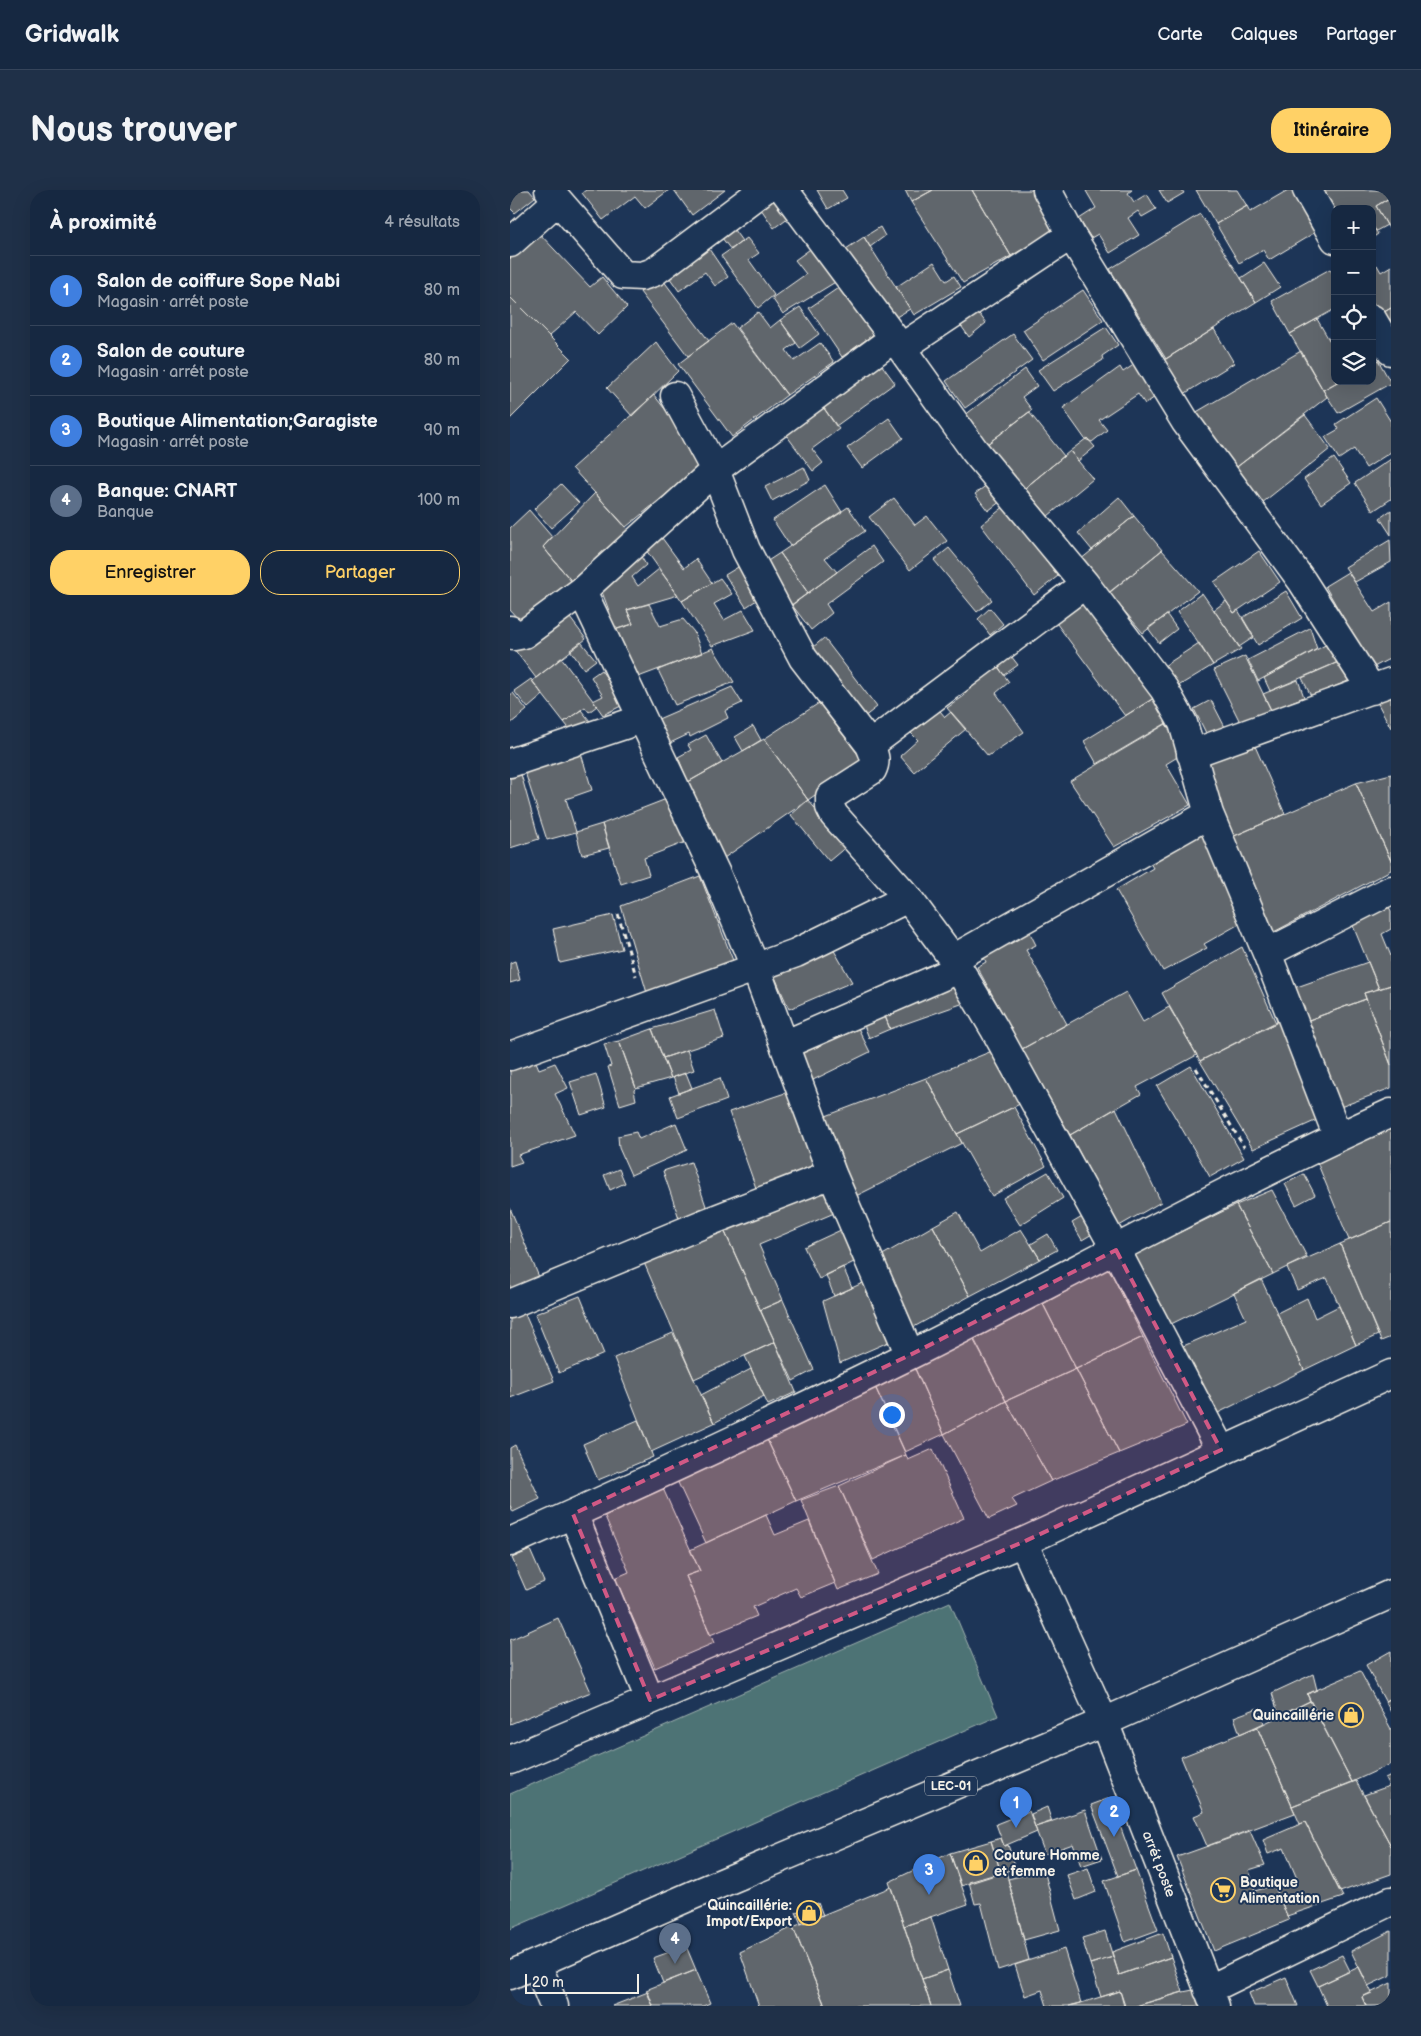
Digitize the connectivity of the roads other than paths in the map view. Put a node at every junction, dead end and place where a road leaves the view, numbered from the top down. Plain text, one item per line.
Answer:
1 (763, 190) edge
2 (784, 190) edge
3 (1047, 190) edge
4 (1307, 190) edge
5 (553, 196) edge
6 (1331, 233) edge
7 (1071, 236) junction
8 (510, 243) edge
9 (1376, 326) edge
10 (898, 343) junction
11 (1391, 351) edge
12 (675, 396) dead end
13 (715, 470) junction
14 (1085, 584) junction
15 (582, 591) junction
16 (510, 630) edge
17 (1382, 686) edge
18 (642, 719) junction
19 (870, 746) junction
20 (1191, 754) junction
21 (510, 763) edge
22 (1209, 814) junction
23 (1391, 890) edge
24 (908, 898) junction
25 (1267, 953) junction
26 (956, 964) junction
27 (756, 969) junction
28 (784, 1045) junction
29 (510, 1056) edge
30 (1391, 1113) edge
31 (1338, 1137) junction
32 (832, 1174) junction
33 (1116, 1250) junction
34 (510, 1304) edge
35 (910, 1355) junction
36 (1391, 1374) edge
37 (1221, 1450) junction
38 (573, 1514) junction
39 (510, 1542) edge
40 (1023, 1542) junction
41 (1391, 1594) edge
42 (650, 1700) junction
43 (1104, 1722) junction
44 (510, 1760) edge
45 (1391, 1902) edge
46 (537, 1964) junction
47 (510, 1975) edge
48 (1212, 1998) edge
49 (554, 2006) edge

1 - 5 main road
2 - 10 main road
3 - 7 main road
4 - 6 main road
5 - 8 main road
7 - 10 main road
7 - 17 main road
9 - 11 main road
10 - 13 main road
10 - 14 main road
12 - 13 main road
13 - 15 main road
13 - 19 main road
14 - 19 main road
14 - 20 main road
15 - 16 main road
15 - 18 main road
17 - 20 main road
18 - 21 main road
18 - 27 main road
19 - 24 main road
20 - 22 main road
22 - 25 main road
22 - 26 main road
23 - 25 main road
24 - 26 main road
24 - 27 main road
25 - 31 main road
26 - 28 main road
26 - 33 main road
27 - 28 main road
27 - 29 main road
28 - 32 main road
30 - 31 main road
31 - 33 main road
32 - 34 main road
32 - 35 main road
33 - 35 main road
33 - 37 main road
35 - 38 main road
36 - 37 main road
37 - 40 main road
38 - 39 main road
38 - 42 main road
40 - 42 main road
40 - 43 main road, arrét poste
41 - 43 main road, LEC-01
42 - 44 main road
43 - 46 main road, LEC-01
43 - 48 main road, arrét poste
45 - 48 main road
46 - 47 main road, LEC-01
46 - 49 main road

